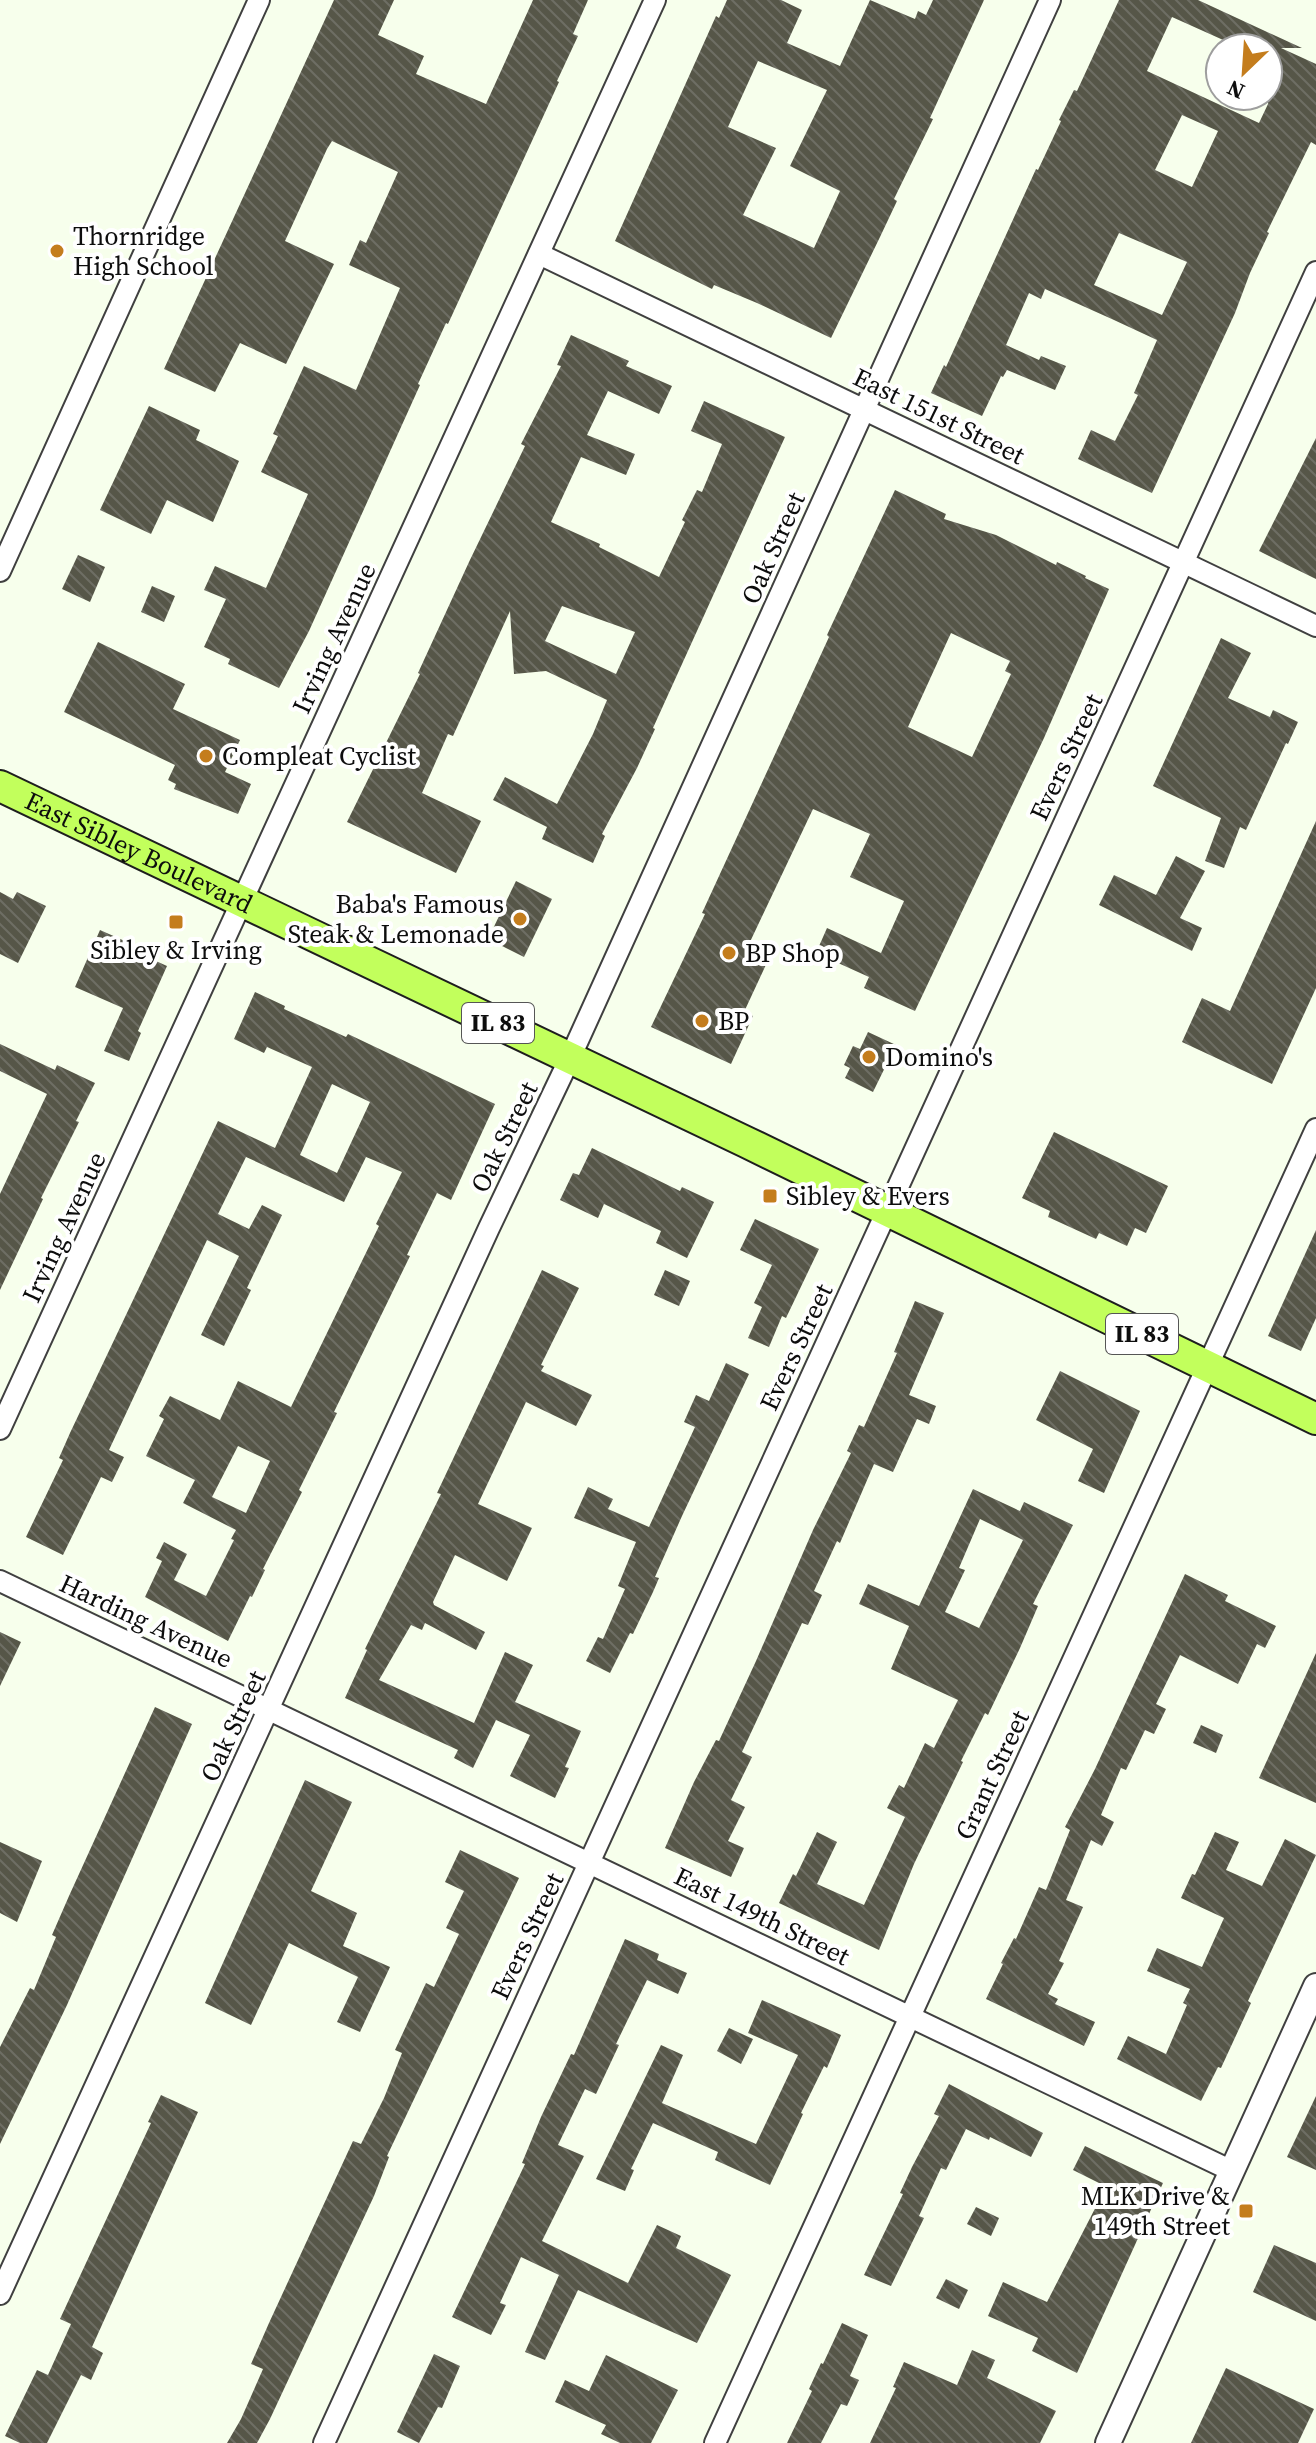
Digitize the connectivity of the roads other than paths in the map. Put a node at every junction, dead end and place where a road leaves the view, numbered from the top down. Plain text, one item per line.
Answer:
1 (259, 0) edge
2 (655, 0) edge
3 (1050, 0) edge
4 (539, 254) junction
5 (1316, 272) edge
6 (864, 410) junction
7 (1183, 562) junction
8 (0, 571) edge
9 (1316, 626) edge
10 (0, 786) edge
11 (242, 903) junction
12 (570, 1058) junction
13 (1316, 1129) edge
14 (887, 1211) junction
15 (1207, 1366) junction
16 (1316, 1419) edge
17 (0, 1429) edge
18 (0, 1581) edge
19 (270, 1708) junction
20 (590, 1862) junction
21 (1316, 1986) edge
22 (910, 2016) junction
23 (1232, 2171) junction
24 (0, 2294) edge
25 (324, 2443) edge
26 (715, 2443) edge
27 (1108, 2443) edge

1 - 8 street
2 - 4 street, Irving Avenue
3 - 6 street, Oak Street
4 - 6 street, East 151st Street
4 - 11 street, Irving Avenue
5 - 7 street, Evers Street
6 - 7 street, East 151st Street
6 - 12 street, Oak Street
7 - 9 street, East 151st Street
7 - 14 street, Evers Street
10 - 11 main road, East Sibley Boulevard / IL 83
11 - 12 main road, East Sibley Boulevard / IL 83
11 - 17 street, Irving Avenue
12 - 14 main road, East Sibley Boulevard / IL 83
12 - 19 street, Oak Street
13 - 15 street, Grant Street
14 - 15 main road, East Sibley Boulevard / IL 83
14 - 20 street, Evers Street
15 - 16 main road, East Sibley Boulevard / IL 83
15 - 22 street, Grant Street
18 - 19 street, Harding Avenue
19 - 20 street, East 149th Street
19 - 24 street, Oak Street
20 - 22 street, East 149th Street
20 - 25 street, Evers Street
21 - 23 street
22 - 23 street, East 149th Street
22 - 26 street, Grant Street
23 - 27 street

